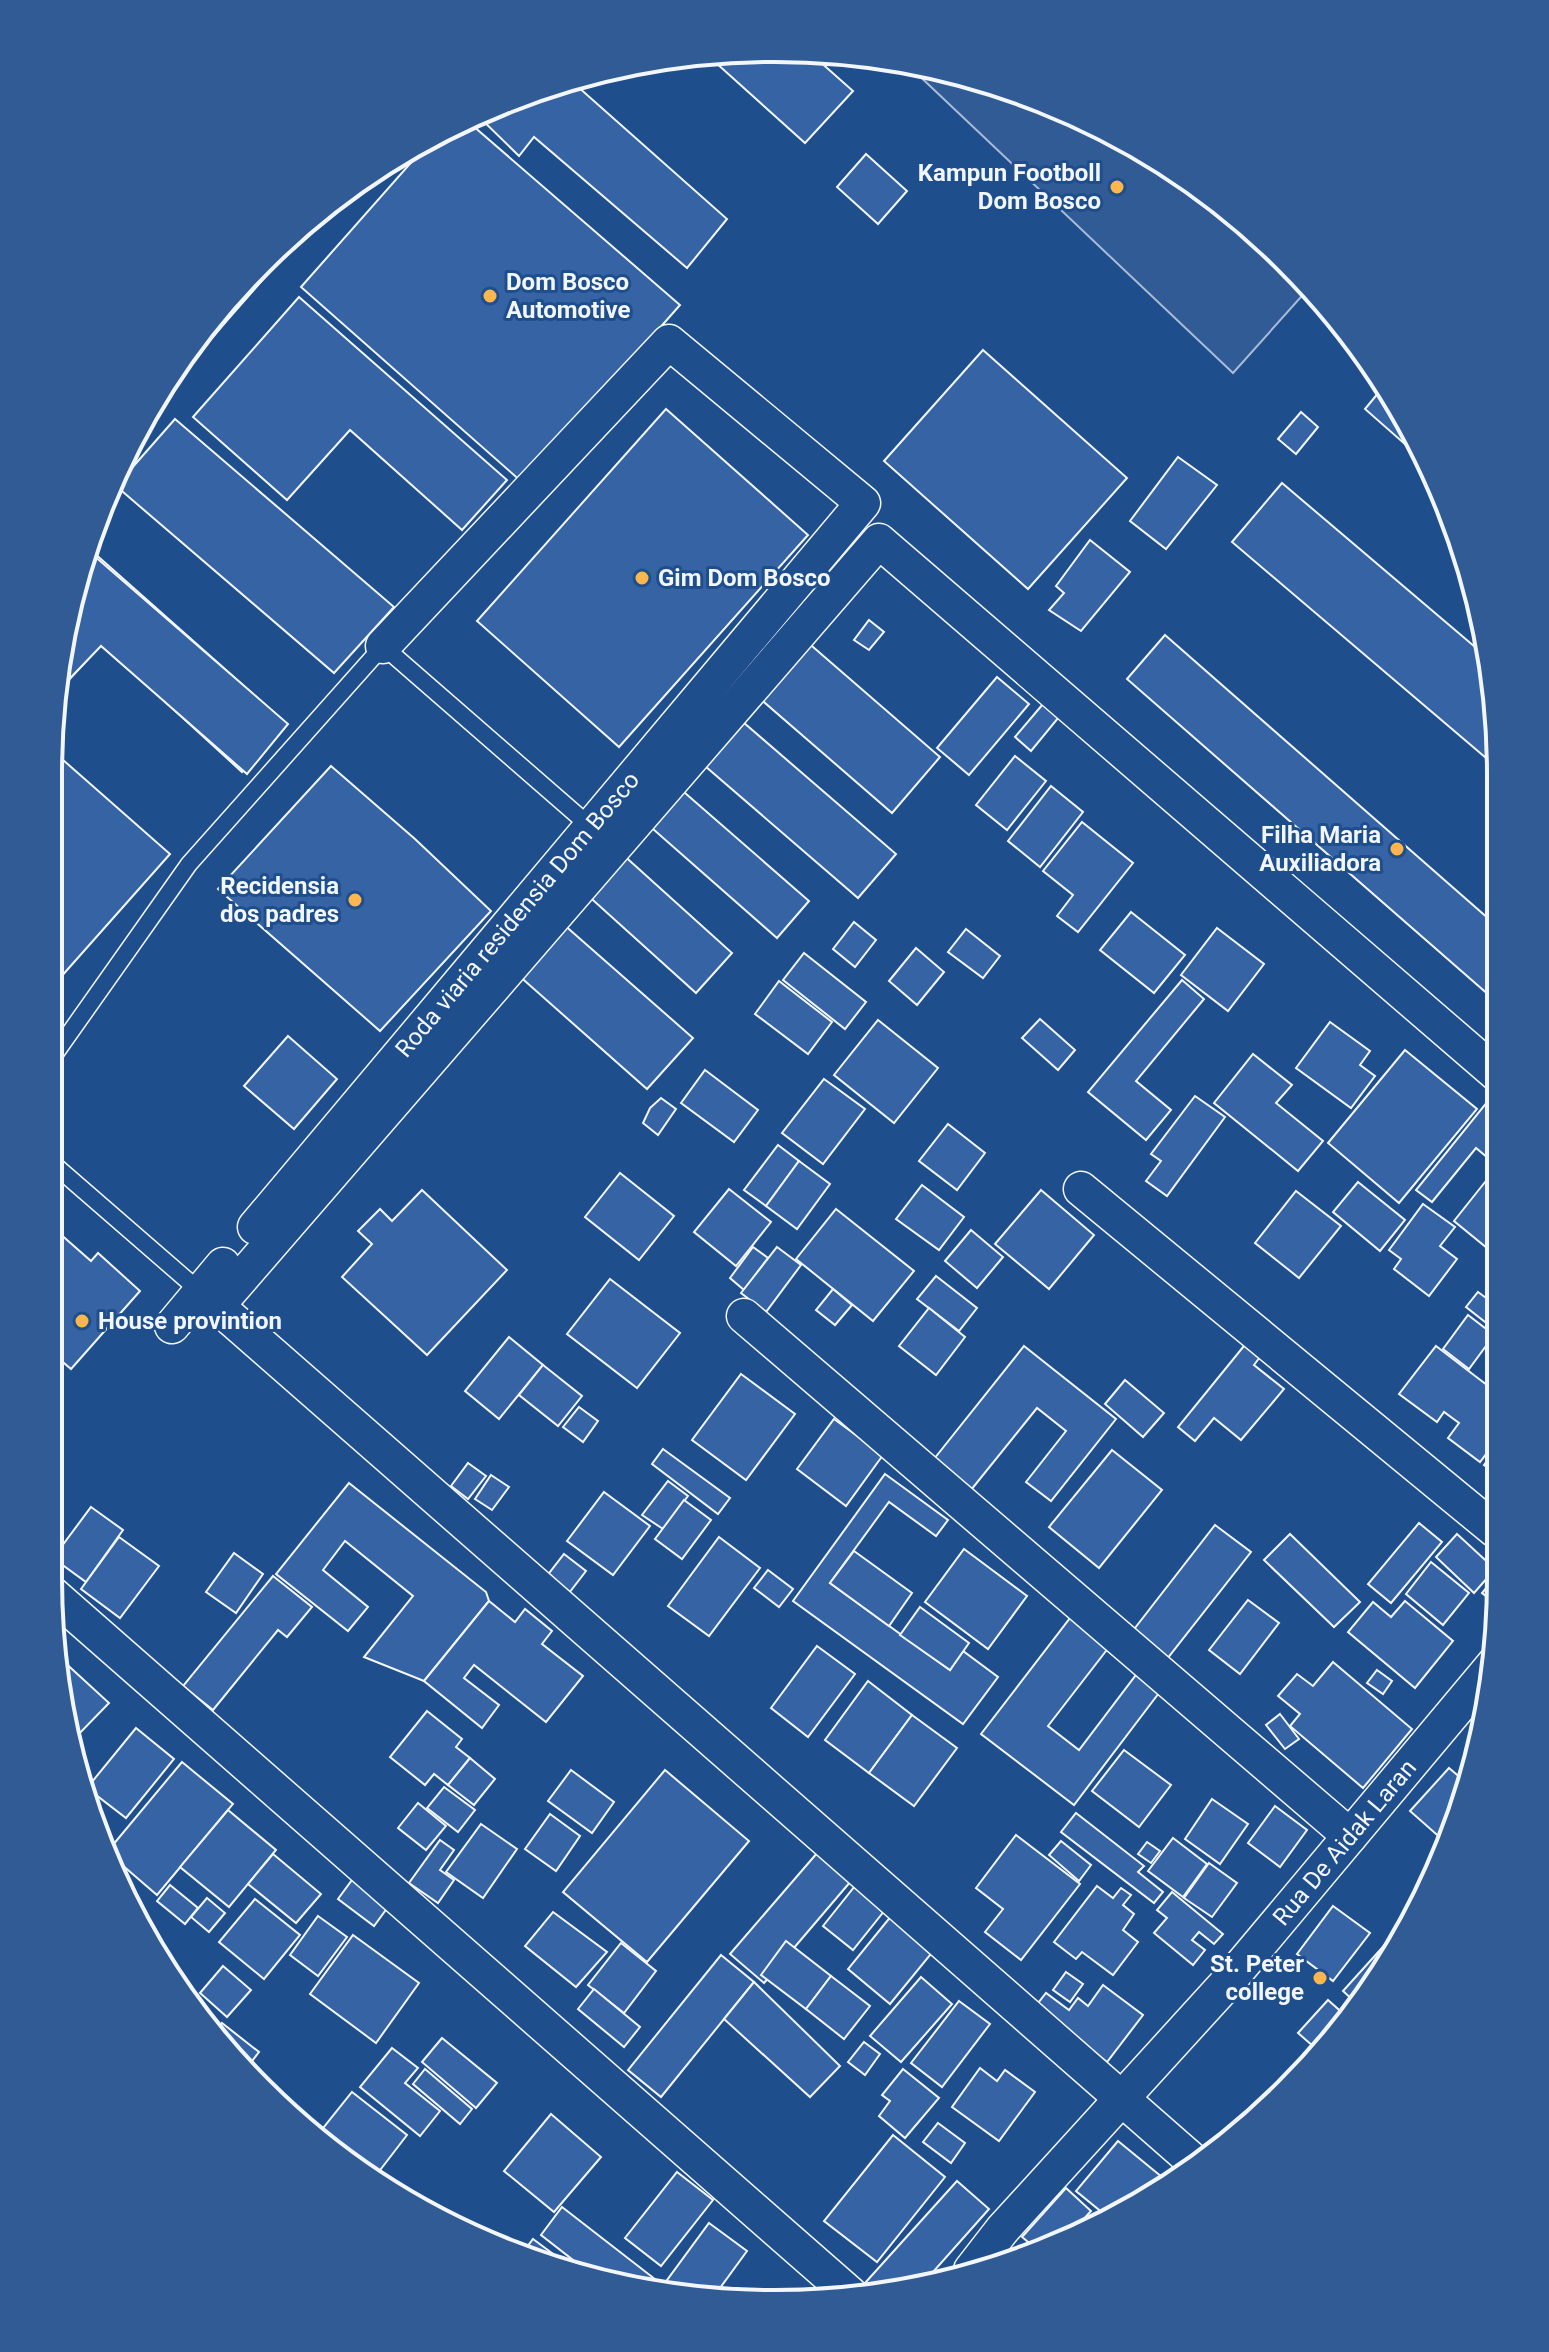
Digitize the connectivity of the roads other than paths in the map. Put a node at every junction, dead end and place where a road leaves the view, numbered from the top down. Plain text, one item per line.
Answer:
1 (383, 646) junction
2 (602, 837) junction
3 (62, 1044) edge
4 (1487, 1066) edge
5 (62, 1172) edge
6 (1081, 1189) dead end
7 (209, 1299) junction
8 (744, 1316) dead end
9 (172, 1326) dead end
10 (1487, 1523) edge
11 (63, 1604) edge
12 (1479, 1682) edge
13 (1350, 1836) junction
14 (1122, 2098) junction
15 (1188, 2157) edge
16 (979, 2260) edge
17 (841, 2286) edge

1 - 2 lane
1 - 2 street, Roda viaria residensia Dom Bosco
1 - 3 lane
2 - 4 street
2 - 7 street
5 - 7 lane
6 - 10 street
7 - 9 street
7 - 14 street
8 - 13 street
11 - 17 street
12 - 13 street, Rua De Aidak Laran
13 - 14 street, Rua De Aidak Laran
14 - 15 street
14 - 16 street, Rua De Aidak Laran

